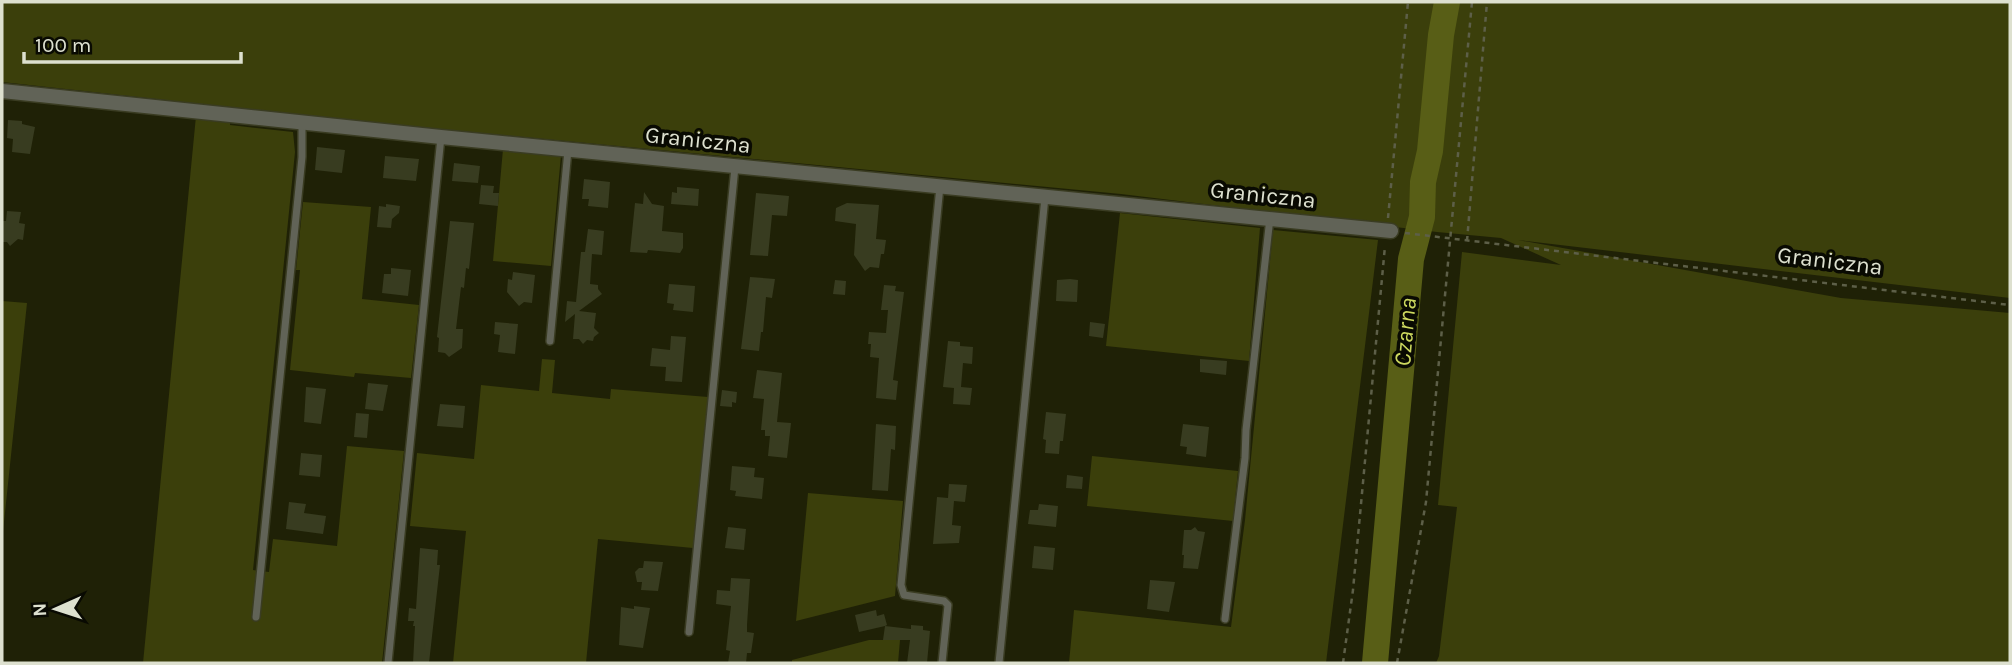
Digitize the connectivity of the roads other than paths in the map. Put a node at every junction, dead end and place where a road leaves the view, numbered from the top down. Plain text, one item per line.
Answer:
1 (2, 91) edge
2 (302, 121) junction
3 (441, 137) junction
4 (568, 150) junction
5 (736, 167) junction
6 (940, 186) junction
7 (1045, 196) junction
8 (1270, 218) junction
9 (1389, 231) road end
10 (550, 341) dead end
11 (256, 617) dead end
12 (1225, 619) dead end
13 (689, 632) dead end
14 (388, 663) edge
15 (942, 663) edge
16 (999, 663) edge

1 - 2 street, Graniczna
2 - 3 street, Graniczna
2 - 11 lane
3 - 4 street, Graniczna
3 - 14 lane
4 - 5 street, Graniczna
4 - 10 lane
5 - 6 street, Graniczna
5 - 13 lane
6 - 7 street, Graniczna
6 - 15 lane
7 - 8 street, Graniczna
7 - 16 lane
8 - 9 street, Graniczna
8 - 12 lane

